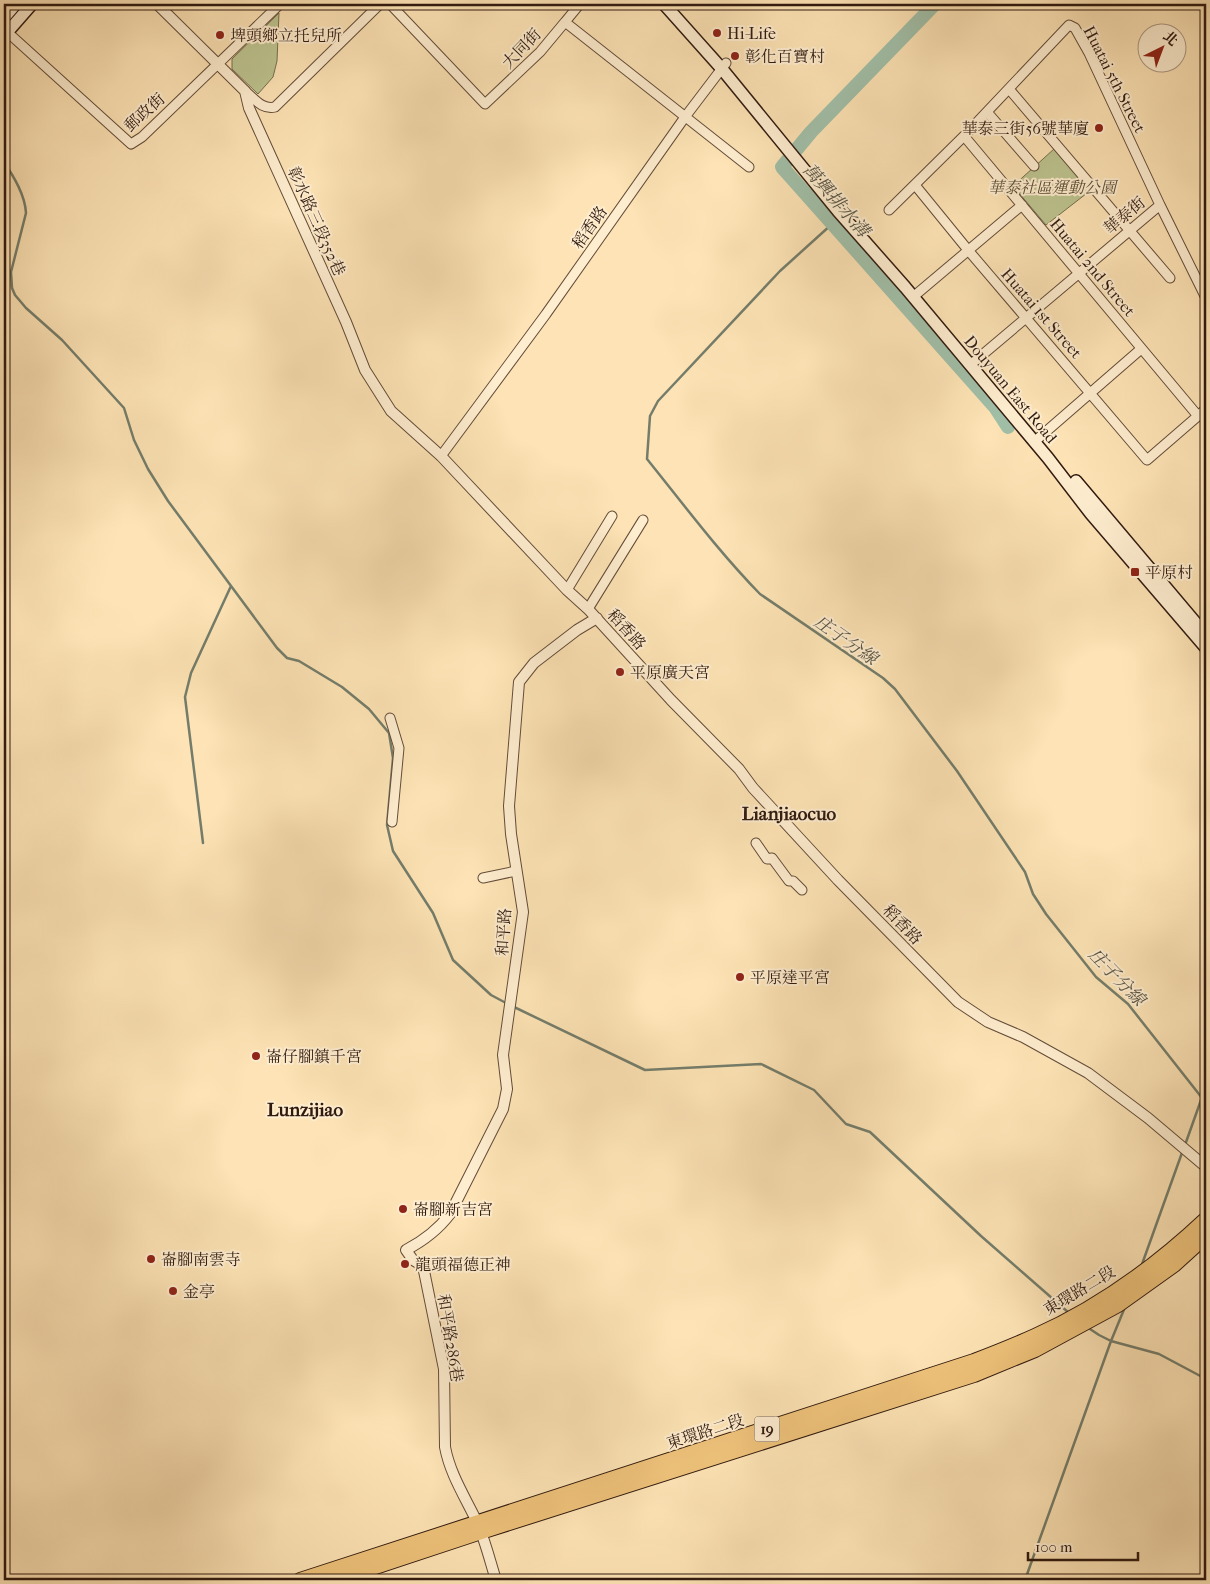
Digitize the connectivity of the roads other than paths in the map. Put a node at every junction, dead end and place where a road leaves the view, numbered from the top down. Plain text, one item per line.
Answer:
1 (16, 4) edge
2 (32, 4) edge
3 (157, 4) edge
4 (280, 4) edge
5 (380, 4) edge
6 (390, 4) edge
7 (664, 4) edge
8 (674, 4) edge
9 (579, 5) edge
10 (4, 18) edge
11 (565, 22) junction
12 (5, 32) edge
13 (217, 64) junction
14 (724, 66) junction
15 (1009, 89) junction
16 (245, 91) junction
17 (987, 112) junction
18 (686, 117) junction
19 (964, 136) junction
20 (1034, 166) dead end
21 (749, 167) dead end
22 (915, 186) junction
23 (1022, 205) junction
24 (1160, 205) junction
25 (889, 210) dead end
26 (1129, 231) junction
27 (968, 250) junction
28 (1078, 273) junction
29 (1170, 278) dead end
30 (916, 295) junction
31 (1206, 298) edge
32 (1027, 318) junction
33 (1141, 349) junction
34 (972, 362) junction
35 (1091, 394) junction
36 (1206, 410) edge
37 (1198, 416) junction
38 (1037, 440) junction
39 (441, 456) junction
40 (612, 516) dead end
41 (643, 520) dead end
42 (567, 590) junction
43 (588, 609) junction
44 (597, 618) junction
45 (1206, 634) edge
46 (1206, 648) edge
47 (390, 718) dead end
48 (392, 822) dead end
49 (756, 843) dead end
50 (516, 871) junction
51 (483, 878) dead end
52 (802, 890) dead end
53 (1206, 1166) edge
54 (1206, 1219) edge
55 (1206, 1236) edge
56 (406, 1250) joint
57 (479, 1527) junction
58 (300, 1580) edge
59 (336, 1580) edge
60 (496, 1580) edge

1 - 10 main road
2 - 12 main road
3 - 13 street, 彰水路三段352巷
4 - 13 street, 郵政街
5 - 16 street
6 - 11 street, 大同街
7 - 14 main road
8 - 14 main road
9 - 11 street
11 - 18 street
12 - 13 street, 郵政街
13 - 16 street, 彰水路三段352巷
14 - 18 street, 稻香路
14 - 30 main road, Douyuan East Road
15 - 17 street, Huatai 5th Street
15 - 24 street, Huatai 5th Street
15 - 26 street
16 - 39 street, 彰水路三段352巷
17 - 19 street, Huatai 5th Street
17 - 20 street
18 - 21 street
18 - 39 street, 稻香路
19 - 22 street, Huatai 5th Street
19 - 23 street, Huatai 2nd Street
22 - 25 street, Huatai 5th Street
22 - 27 street, Huatai 1st Street
23 - 27 street
23 - 28 street, Huatai 2nd Street
24 - 26 street, 華泰街
24 - 31 street, Huatai 5th Street
26 - 28 street, 華泰街
26 - 29 street
27 - 30 street
27 - 32 street, Huatai 1st Street
28 - 32 street, 華泰街
28 - 33 street, Huatai 2nd Street
30 - 34 main road, Douyuan East Road
32 - 34 street, 華泰街
32 - 35 street, Huatai 1st Street
33 - 35 street
33 - 37 street, Huatai 2nd Street
34 - 38 main road, Douyuan East Road
35 - 37 street, Huatai 1st Street
35 - 38 street
36 - 37 street
38 - 45 main road, Douyuan East Road
38 - 46 main road, Douyuan East Road
39 - 42 street, 稻香路
40 - 42 street
41 - 43 street
42 - 43 street, 稻香路
43 - 44 street, 稻香路
44 - 50 street, 和平路
44 - 53 street, 稻香路
47 - 48 street
49 - 52 street
50 - 51 street
50 - 56 street, 和平路
54 - 57 main road, 東環路二段 / 19
55 - 57 main road, 東環路二段 / 19
56 - 57 street, 和平路286巷
57 - 58 main road, 東環路二段 / 19
57 - 59 main road, 東環路二段 / 19
57 - 60 street, 和平路286巷

